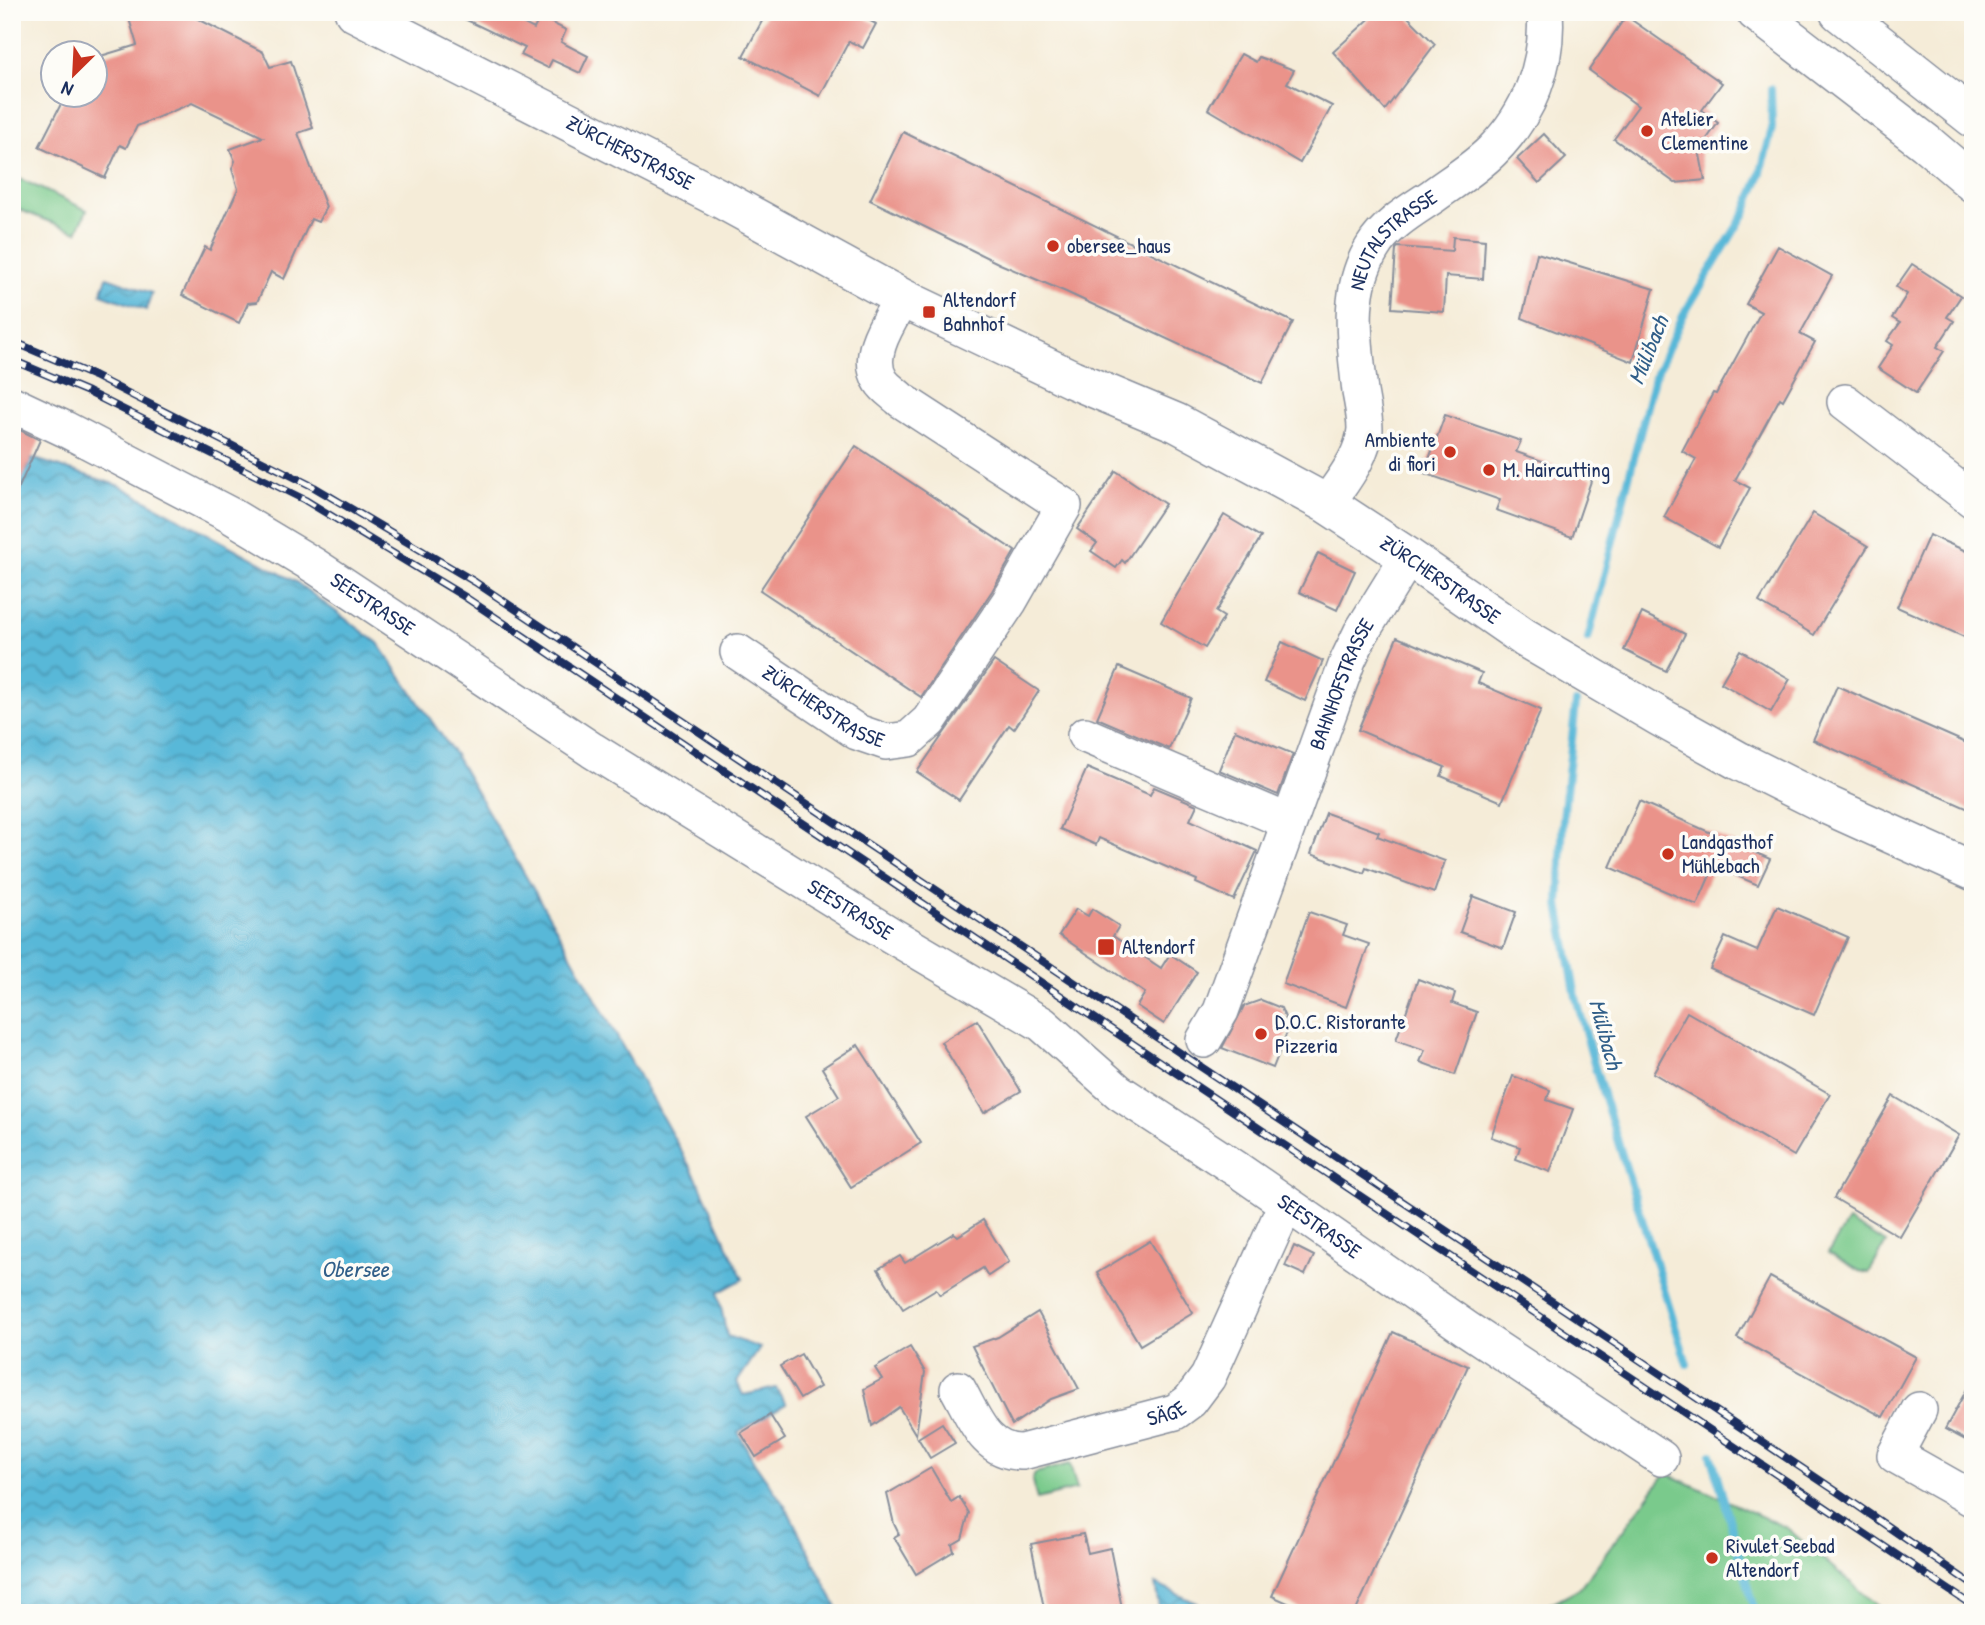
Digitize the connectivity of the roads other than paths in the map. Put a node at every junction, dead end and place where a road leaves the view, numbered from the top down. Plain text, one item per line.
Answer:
1 (354, 12) edge
2 (1545, 12) edge
3 (1756, 12) edge
4 (1839, 12) edge
5 (1973, 118) edge
6 (1973, 183) edge
7 (902, 298) junction
8 (1845, 402) dead end
9 (12, 404) edge
10 (1973, 500) edge
11 (1327, 504) junction
12 (1408, 556) junction
13 (738, 652) dead end
14 (1085, 736) dead end
15 (1289, 822) junction
16 (1973, 871) edge
17 (1204, 1040) dead end
18 (1286, 1203) junction
19 (958, 1389) dead end
20 (1919, 1410) dead end
21 (1661, 1458) dead end
22 (1973, 1499) edge

1 - 7 main road, ZÜRCHERSTRASSE
2 - 11 street, NEUTALSTRASSE
3 - 6 main road
4 - 5 main road
7 - 11 main road, ZÜRCHERSTRASSE
7 - 13 street, ZÜRCHERSTRASSE
8 - 10 street
9 - 18 street, SEESTRASSE
11 - 12 main road, ZÜRCHERSTRASSE
12 - 15 street, BAHNHOFSTRASSE
12 - 16 main road, ZÜRCHERSTRASSE
14 - 15 street
15 - 17 street, BAHNHOFSTRASSE
18 - 19 street, SÄGE
18 - 21 street, SEESTRASSE
20 - 22 street

